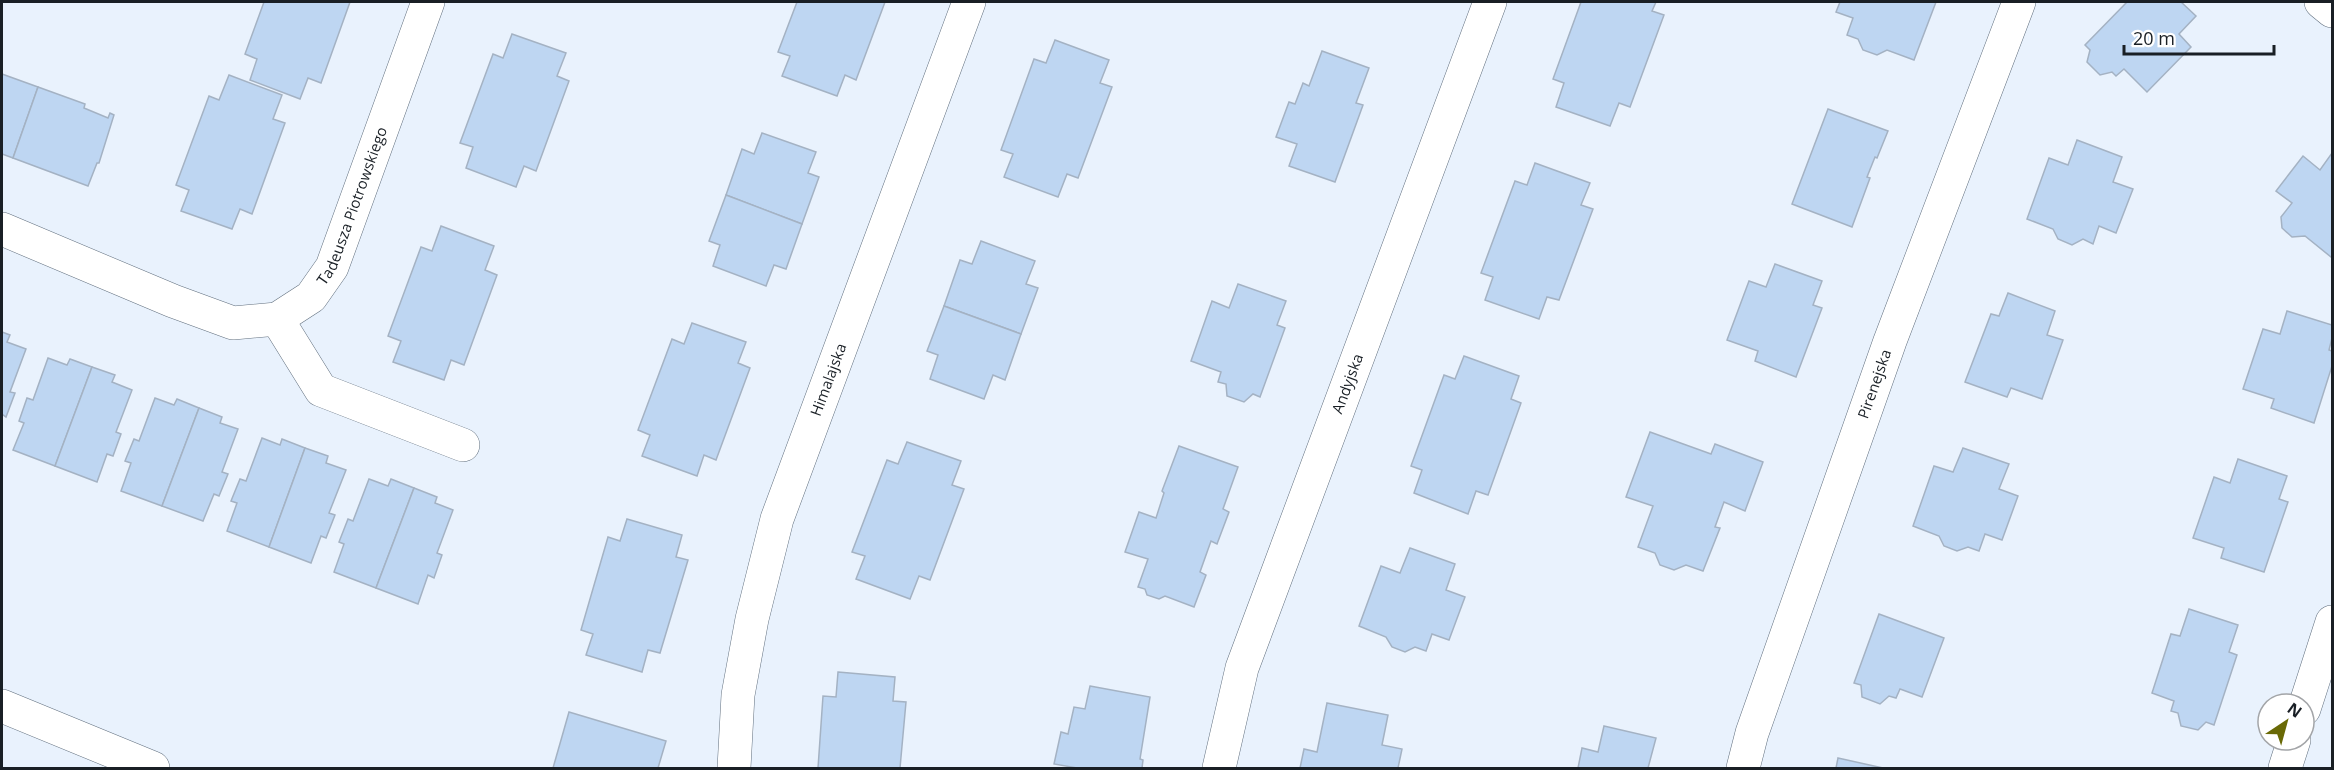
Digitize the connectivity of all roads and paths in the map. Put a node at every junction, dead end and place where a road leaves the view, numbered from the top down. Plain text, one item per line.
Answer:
1 (428, 2) edge
2 (969, 2) edge
3 (1490, 2) edge
4 (2019, 2) edge
5 (2322, 2) edge
6 (2332, 11) edge
7 (2, 230) edge
8 (277, 319) junction
9 (464, 445) dead end
10 (2332, 622) edge
11 (2310, 692) edge
12 (2, 706) edge
13 (2290, 752) edge
14 (153, 768) edge
15 (734, 768) edge
16 (1219, 768) edge
17 (1743, 768) edge
18 (2285, 768) edge

1 - 8 street, Tadeusza Piotrowskiego
2 - 15 street, Himalajska
3 - 16 street, Andyjska
4 - 17 street, Pirenejska
5 - 6 street
7 - 8 street, Tadeusza Piotrowskiego
8 - 9 street
10 - 11 street
12 - 14 street
13 - 18 street

